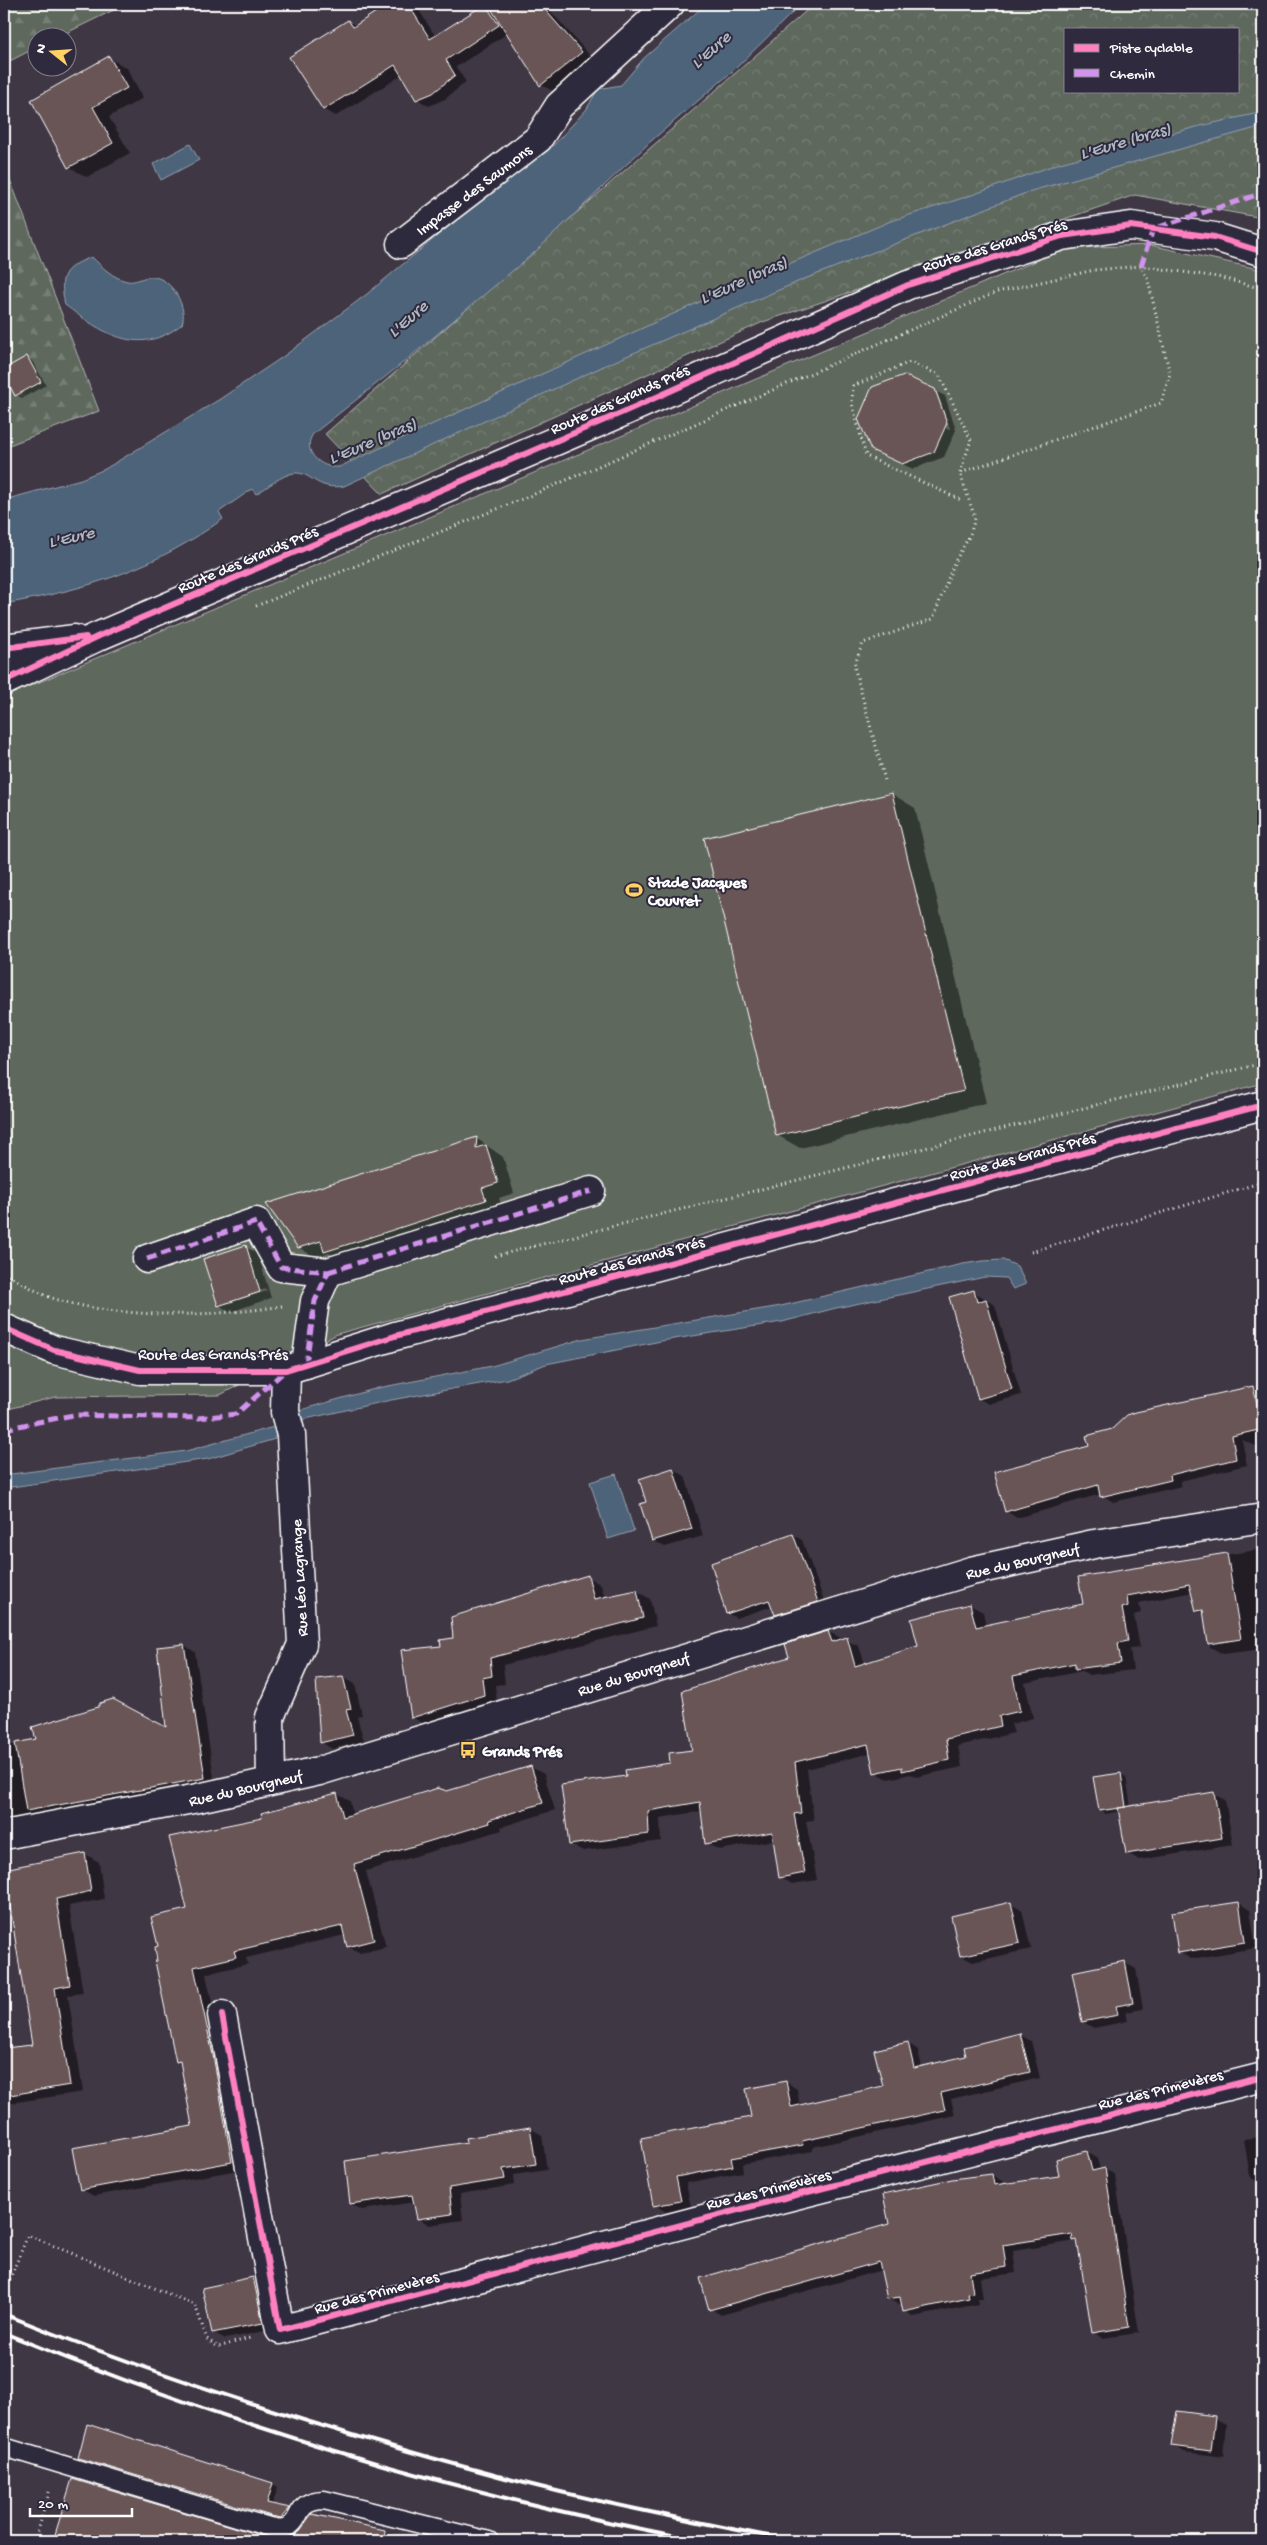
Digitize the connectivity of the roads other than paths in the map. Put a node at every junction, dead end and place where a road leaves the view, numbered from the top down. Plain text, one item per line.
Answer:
1 (670, 4) edge
2 (400, 244) dead end
3 (1263, 252) edge
4 (99, 636) junction
5 (4, 648) edge
6 (4, 681) edge
7 (1263, 1105) edge
8 (591, 1191) dead end
9 (147, 1259) dead end
10 (328, 1272) junction
11 (4, 1328) edge
12 (296, 1367) junction
13 (1263, 1518) edge
14 (271, 1781) junction
15 (4, 1835) edge
16 (222, 2016) dead end
17 (1263, 2076) edge
18 (4, 2447) edge
19 (489, 2541) edge

1 - 2 street, Impasse des Saumons
3 - 4 street, Route des Grands Prés
4 - 5 street
4 - 6 street, Route des Grands Prés
7 - 12 street, Route des Grands Prés
8 - 10 street
9 - 10 street
10 - 12 street, Rue Léo Lagrange
11 - 12 street, Route des Grands Prés
12 - 14 street, Rue Léo Lagrange
13 - 14 street, Rue du Bourgneuf
14 - 15 street, Rue du Bourgneuf
16 - 17 street, Rue des Primevères
18 - 19 lane

